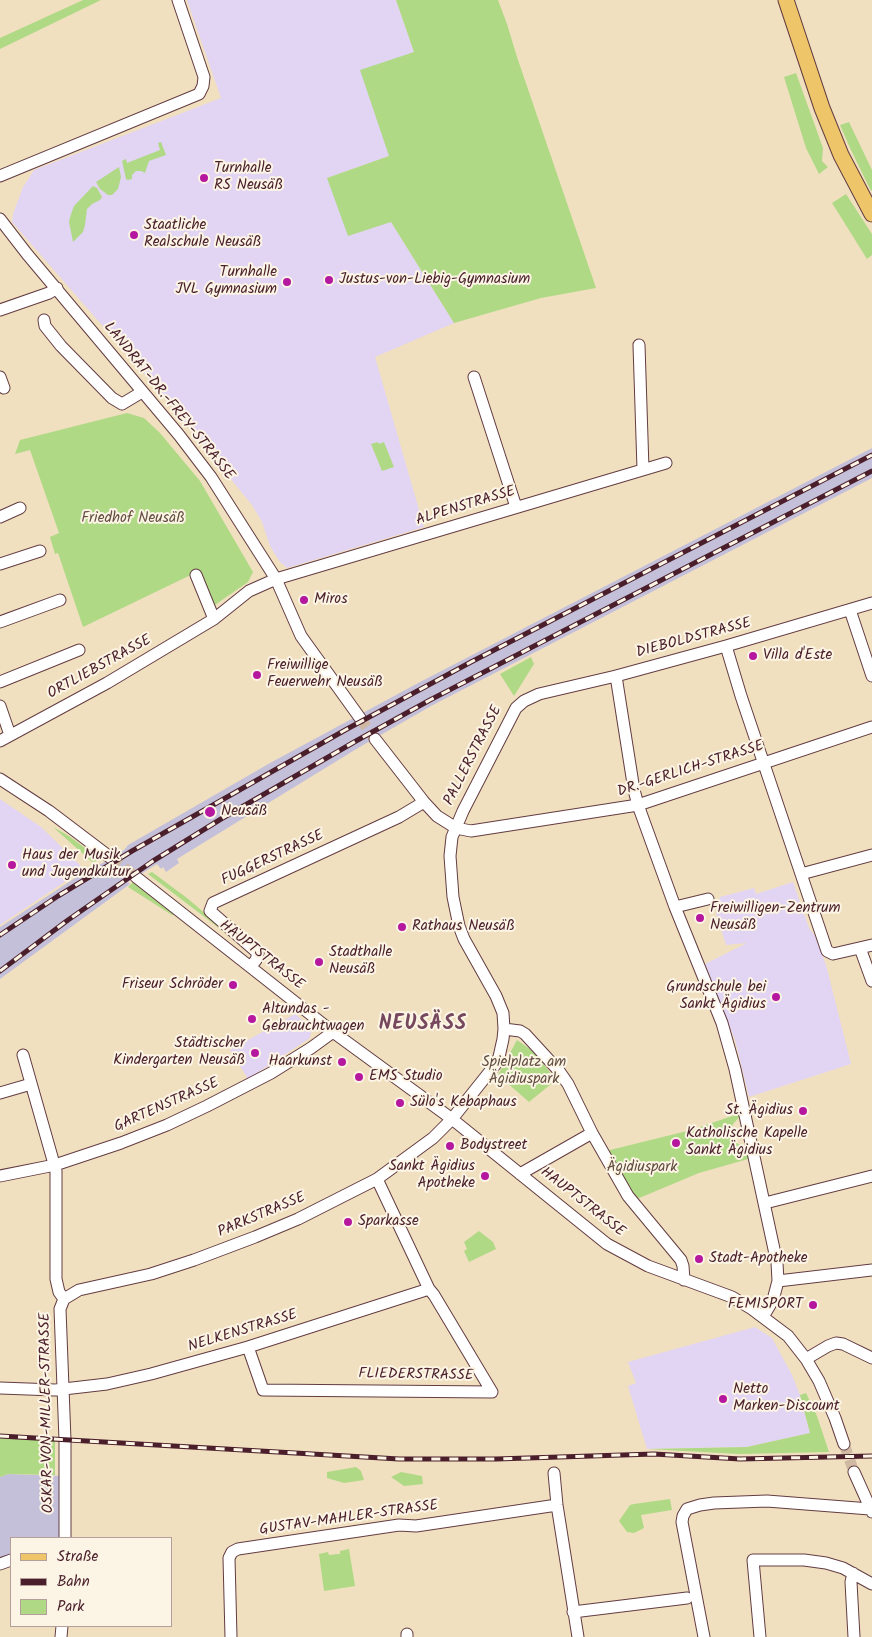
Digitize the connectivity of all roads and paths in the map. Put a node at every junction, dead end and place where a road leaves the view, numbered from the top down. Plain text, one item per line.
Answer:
1 (178, 0) edge
2 (786, 0) edge
3 (0, 176) edge
4 (872, 214) edge
5 (0, 219) edge
6 (57, 288) junction
7 (0, 310) edge
8 (44, 320) dead end
9 (639, 345) dead end
10 (474, 376) dead end
11 (142, 392) junction
12 (666, 463) dead end
13 (642, 469) junction
14 (20, 508) dead end
15 (516, 508) junction
16 (0, 517) edge
17 (40, 551) dead end
18 (0, 564) edge
19 (196, 575) dead end
20 (276, 579) junction
21 (60, 600) dead end
22 (872, 604) edge
23 (850, 610) junction
24 (214, 619) junction
25 (0, 622) edge
26 (726, 646) junction
27 (80, 650) dead end
28 (616, 676) junction
29 (872, 676) edge
30 (0, 682) edge
31 (524, 701) joint
32 (0, 706) edge
33 (360, 718) tunnel mouth
34 (872, 727) edge
35 (5, 738) edge
36 (375, 739) tunnel mouth
37 (764, 762) junction
38 (0, 779) edge
39 (424, 802) junction
40 (638, 805) junction
41 (456, 828) junction
42 (872, 855) edge
43 (111, 858) tunnel mouth
44 (801, 874) junction
45 (136, 877) tunnel mouth
46 (708, 899) dead end
47 (675, 907) junction
48 (872, 945) edge
49 (860, 948) junction
50 (251, 966) junction
51 (872, 981) edge
52 (504, 1029) junction
53 (333, 1032) junction
54 (23, 1055) dead end
55 (31, 1084) junction
56 (0, 1093) edge
57 (452, 1120) junction
58 (592, 1133) junction
59 (55, 1165) junction
60 (520, 1174) junction
61 (0, 1176) edge
62 (872, 1176) edge
63 (377, 1179) junction
64 (765, 1202) junction
65 (872, 1270) edge
66 (684, 1280) junction
67 (778, 1281) junction
68 (429, 1290) junction
69 (64, 1299) junction
70 (763, 1316) junction
71 (248, 1347) junction
72 (872, 1358) edge
73 (806, 1360) junction
74 (0, 1388) edge
75 (63, 1388) junction
76 (844, 1444) tunnel mouth
77 (854, 1472) tunnel mouth
78 (554, 1473) dead end
79 (556, 1505) junction
80 (865, 1509) edge
81 (65, 1537) edge
82 (853, 1573) junction
83 (872, 1584) edge
84 (687, 1598) dead end
85 (573, 1612) junction
86 (231, 1637) edge
87 (578, 1637) edge
88 (704, 1637) edge
89 (760, 1637) edge
90 (854, 1637) edge

1 - 3 street
2 - 4 main road
5 - 6 street, LANDRAT-DR.-FREY-STRASSE
6 - 7 street
6 - 11 street, LANDRAT-DR.-FREY-STRASSE
8 - 11 street
9 - 13 street
10 - 15 street
11 - 20 street, LANDRAT-DR.-FREY-STRASSE
12 - 13 street, ALPENSTRASSE
13 - 15 street, ALPENSTRASSE
14 - 16 street
15 - 20 street, ALPENSTRASSE
17 - 18 street
19 - 24 street
20 - 24 street, ORTLIEBSTRASSE
20 - 33 street, LANDRAT-DR.-FREY-STRASSE
21 - 25 street
22 - 23 street, DIEBOLDSTRASSE
23 - 26 street, DIEBOLDSTRASSE
23 - 29 street
24 - 35 street, ORTLIEBSTRASSE
26 - 28 street, DIEBOLDSTRASSE
26 - 37 street
27 - 30 street
28 - 31 street, DIEBOLDSTRASSE
28 - 40 street
31 - 41 street, PALLERSTRASSE
32 - 35 street
34 - 37 street, DR.-GERLICH-STRASSE
36 - 39 street
37 - 40 street, DR.-GERLICH-STRASSE
37 - 44 street
38 - 43 street
39 - 41 street
39 - 50 street, FUGGERSTRASSE
40 - 41 street, DR.-GERLICH-STRASSE
40 - 47 street
41 - 52 street, PALLERSTRASSE
42 - 44 street
44 - 49 street
45 - 50 street, HAUPTSTRASSE
46 - 47 street
47 - 64 street
48 - 49 street
49 - 51 street
50 - 53 street, HAUPTSTRASSE
52 - 57 street, PARKSTRASSE
52 - 58 street
53 - 57 street, HAUPTSTRASSE
53 - 59 street, GARTENSTRASSE
54 - 55 street, OSKAR-VON-MILLER-STRASSE
55 - 56 street
55 - 59 street, OSKAR-VON-MILLER-STRASSE
57 - 60 street, HAUPTSTRASSE
57 - 63 street, PARKSTRASSE
58 - 60 street
58 - 66 street
59 - 61 street, GARTENSTRASSE
59 - 69 street, OSKAR-VON-MILLER-STRASSE
60 - 66 street, HAUPTSTRASSE
62 - 64 street
63 - 68 street, FLIEDERSTRASSE
63 - 69 street, PARKSTRASSE
64 - 67 street
65 - 67 street
66 - 70 street, HAUPTSTRASSE
67 - 70 street
68 - 71 street, NELKENSTRASSE
68 - 71 street, FLIEDERSTRASSE
69 - 75 street, OSKAR-VON-MILLER-STRASSE
70 - 73 street, HAUPTSTRASSE
71 - 75 street, NELKENSTRASSE
72 - 73 street
73 - 76 street, HAUPTSTRASSE
74 - 75 street, NELKENSTRASSE
75 - 81 street, OSKAR-VON-MILLER-STRASSE
77 - 80 street
78 - 79 street
79 - 85 street
79 - 86 street, GUSTAV-MAHLER-STRASSE
80 - 88 street
82 - 83 street
82 - 89 street
82 - 90 street
84 - 85 street
85 - 87 street

